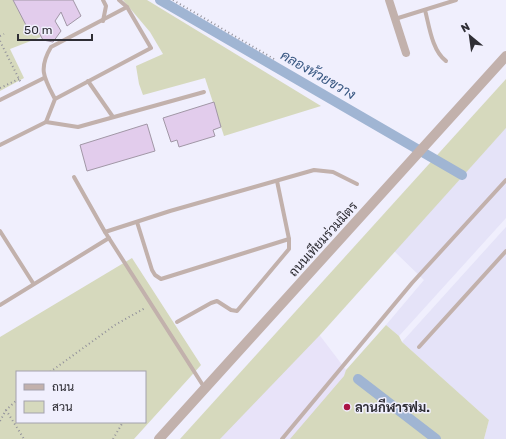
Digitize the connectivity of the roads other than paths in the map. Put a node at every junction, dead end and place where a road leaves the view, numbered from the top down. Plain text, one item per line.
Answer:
1 (103, 0) edge
2 (120, 0) edge
3 (389, 0) edge
4 (456, 0) edge
5 (128, 7) junction
6 (425, 10) junction
7 (395, 19) junction
8 (103, 21) junction
9 (406, 53) dead end
10 (506, 56) edge
11 (446, 61) dead end
12 (44, 78) junction
13 (88, 81) junction
14 (204, 92) dead end
15 (55, 99) junction
16 (0, 100) edge
17 (112, 117) junction
18 (46, 122) junction
19 (0, 145) edge
20 (74, 176) dead end
21 (506, 180) edge
22 (277, 181) junction
23 (357, 184) dead end
24 (137, 222) junction
25 (0, 231) edge
26 (105, 232) junction
27 (109, 238) junction
28 (289, 239) junction
29 (506, 251) edge
30 (33, 283) junction
31 (0, 305) edge
32 (177, 322) dead end
33 (419, 347) dead end
34 (205, 388) junction
35 (159, 439) edge
36 (282, 439) edge

1 - 8 lane
2 - 5 lane
3 - 7 street
4 - 6 lane
5 - 8 lane
5 - 13 lane
6 - 7 lane
6 - 11 lane
7 - 9 street
8 - 12 lane
10 - 34 street, ถนนเทียมร่วมมิตร
12 - 15 lane
12 - 16 lane
13 - 15 lane
13 - 17 lane
14 - 17 lane
15 - 18 lane
17 - 18 lane
18 - 19 lane
20 - 26 lane
21 - 36 lane
22 - 23 lane
22 - 24 lane
22 - 28 lane
24 - 26 lane
24 - 28 lane
25 - 30 lane
26 - 27 lane
27 - 30 lane
27 - 34 lane
28 - 32 lane
29 - 33 lane
30 - 31 lane
34 - 35 street, ถนนเทียมร่วมมิตร

